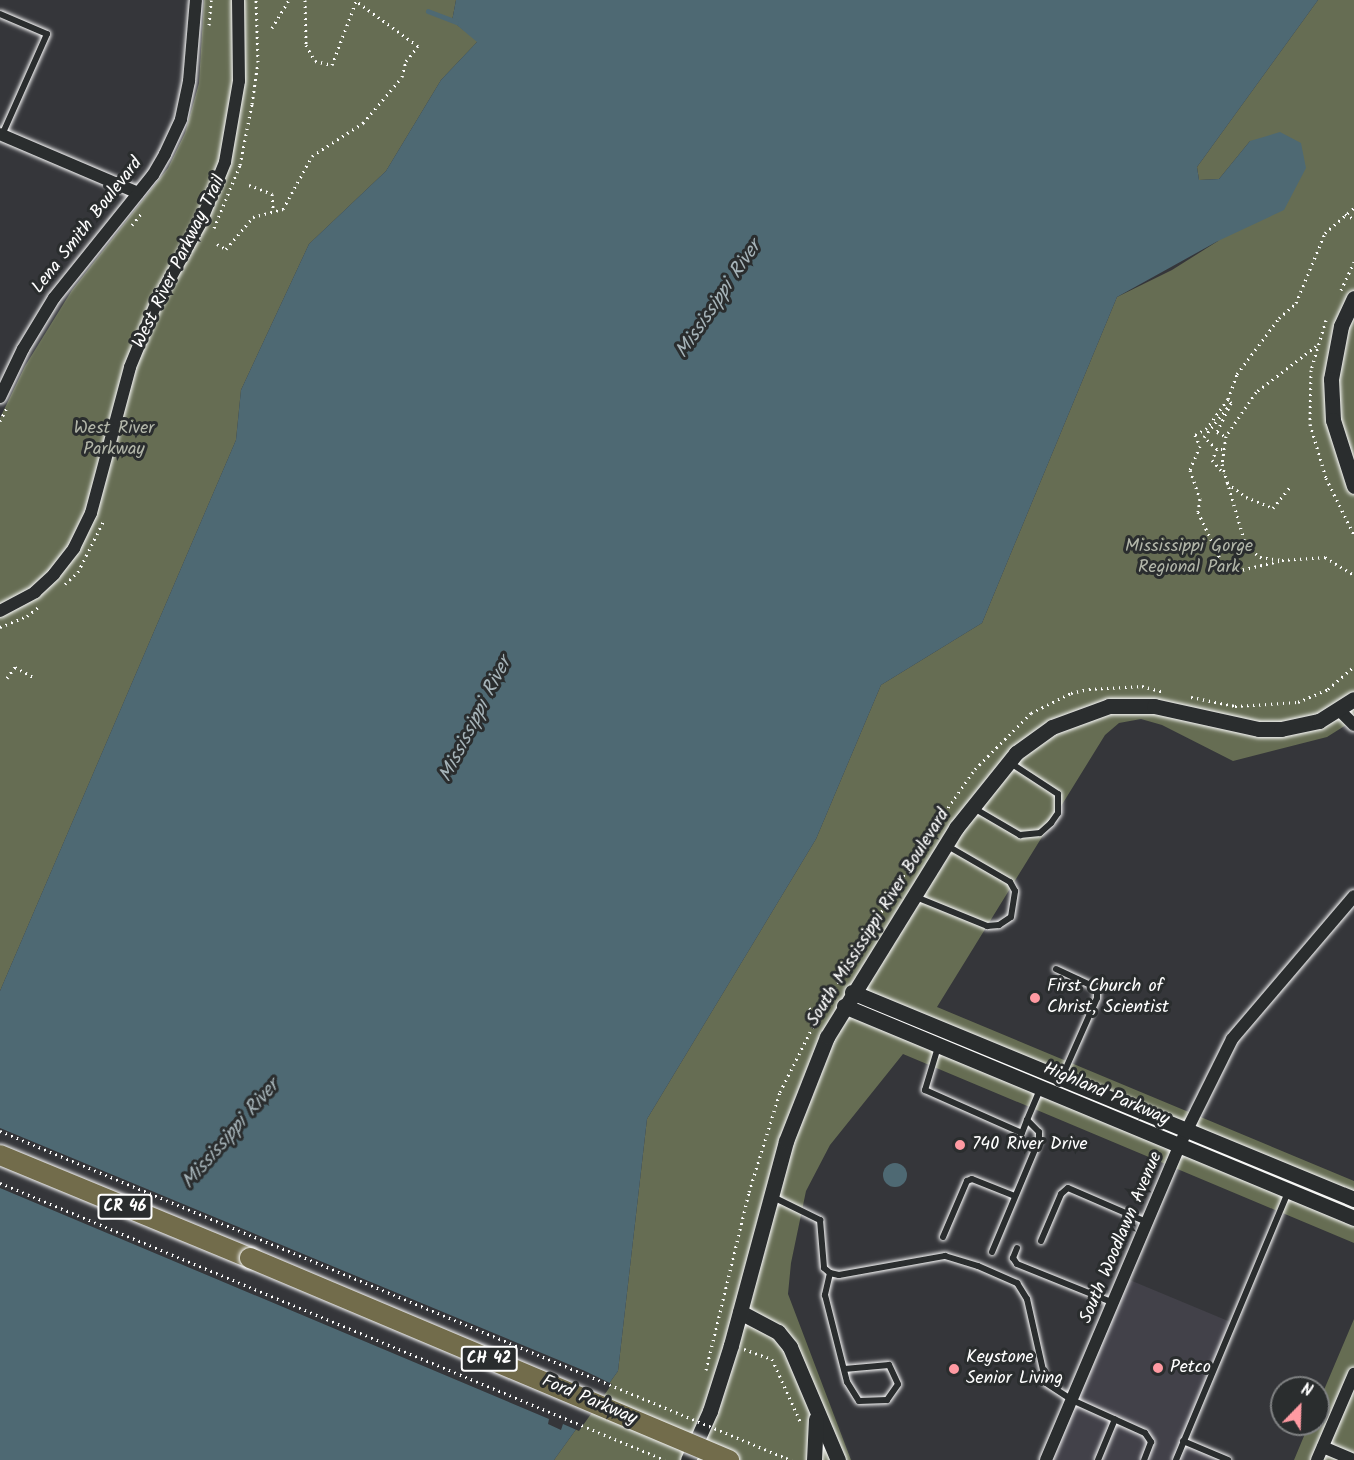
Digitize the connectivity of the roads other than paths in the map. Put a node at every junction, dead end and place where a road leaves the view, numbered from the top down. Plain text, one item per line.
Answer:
1 (196, 0) edge
2 (238, 0) edge
3 (0, 14) edge
4 (1, 135) edge
5 (138, 193) junction
6 (1354, 298) edge
7 (0, 397) edge
8 (1354, 486) edge
9 (1, 611) edge
10 (1354, 699) edge
11 (1339, 710) junction
12 (1354, 724) edge
13 (1009, 762) junction
14 (972, 807) junction
15 (945, 845) junction
16 (913, 895) junction
17 (1354, 896) edge
18 (1056, 969) dead end
19 (852, 992) junction
20 (844, 1006) junction
21 (941, 1028) junction
22 (938, 1046) junction
23 (1046, 1072) junction
24 (1061, 1078) junction
25 (1040, 1089) junction
26 (1027, 1120) junction
27 (1187, 1129) junction
28 (1179, 1146) junction
29 (0, 1155) edge
30 (1288, 1192) junction
31 (771, 1196) junction
32 (1015, 1196) junction
33 (1354, 1199) edge
34 (1354, 1218) edge
35 (1149, 1223) junction
36 (943, 1237) dead end
37 (1041, 1241) dead end
38 (1017, 1248) dead end
39 (992, 1252) dead end
40 (250, 1258) joint
41 (830, 1273) junction
42 (1114, 1303) junction
43 (740, 1312) junction
44 (844, 1370) junction
45 (1354, 1374) edge
46 (1072, 1400) junction
47 (816, 1413) junction
48 (1115, 1419) junction
49 (1184, 1441) junction
50 (1323, 1447) junction
51 (1352, 1456) edge
52 (688, 1460) edge
53 (729, 1460) edge
54 (814, 1460) edge
55 (837, 1460) edge
56 (1046, 1460) edge
57 (1098, 1460) edge
58 (1144, 1460) edge
59 (1176, 1460) edge
60 (1228, 1460) edge
61 (1317, 1460) edge

1 - 5 street, Lena Smith Boulevard
2 - 9 street
3 - 4 lane
4 - 5 street
5 - 7 street, Lena Smith Boulevard
6 - 8 street
10 - 11 street, South Mississippi River Boulevard
11 - 12 street
11 - 13 street, South Mississippi River Boulevard
13 - 14 street, South Mississippi River Boulevard
13 - 14 lane
14 - 15 street, South Mississippi River Boulevard
15 - 16 street, South Mississippi River Boulevard
15 - 16 lane
16 - 19 street, South Mississippi River Boulevard
17 - 27 street, South Woodlawn Avenue
18 - 24 lane
19 - 20 street, South Mississippi River Boulevard
19 - 21 street, Highland Parkway
20 - 22 street, Highland Parkway
20 - 31 street, South Mississippi River Boulevard
21 - 22 street
21 - 23 street, Highland Parkway
22 - 25 street, Highland Parkway
22 - 26 lane
23 - 24 street, Highland Parkway
23 - 25 street
24 - 27 street, Highland Parkway
25 - 26 lane
25 - 28 street, Highland Parkway
26 - 32 lane
27 - 28 street, South Woodlawn Avenue
27 - 33 street, Highland Parkway
28 - 30 street, Highland Parkway
28 - 35 street, South Woodlawn Avenue
29 - 40 main road, CR 46
30 - 34 street, Highland Parkway
30 - 49 lane
31 - 41 lane
31 - 43 street, South Mississippi River Boulevard
32 - 36 lane
32 - 39 lane
35 - 37 lane
35 - 42 street, South Woodlawn Avenue
38 - 42 lane
40 - 53 main road, Ford Parkway / CH 42, bridge
41 - 44 lane
41 - 46 lane
42 - 46 street, South Woodlawn Avenue
43 - 47 street
43 - 52 street, South Mississippi River Boulevard
44 - 44 lane
45 - 50 street
46 - 48 lane
46 - 56 street, South Woodlawn Avenue
47 - 54 street
47 - 55 street
48 - 57 lane
48 - 58 lane
49 - 59 lane
49 - 60 lane
50 - 51 street
50 - 61 street

